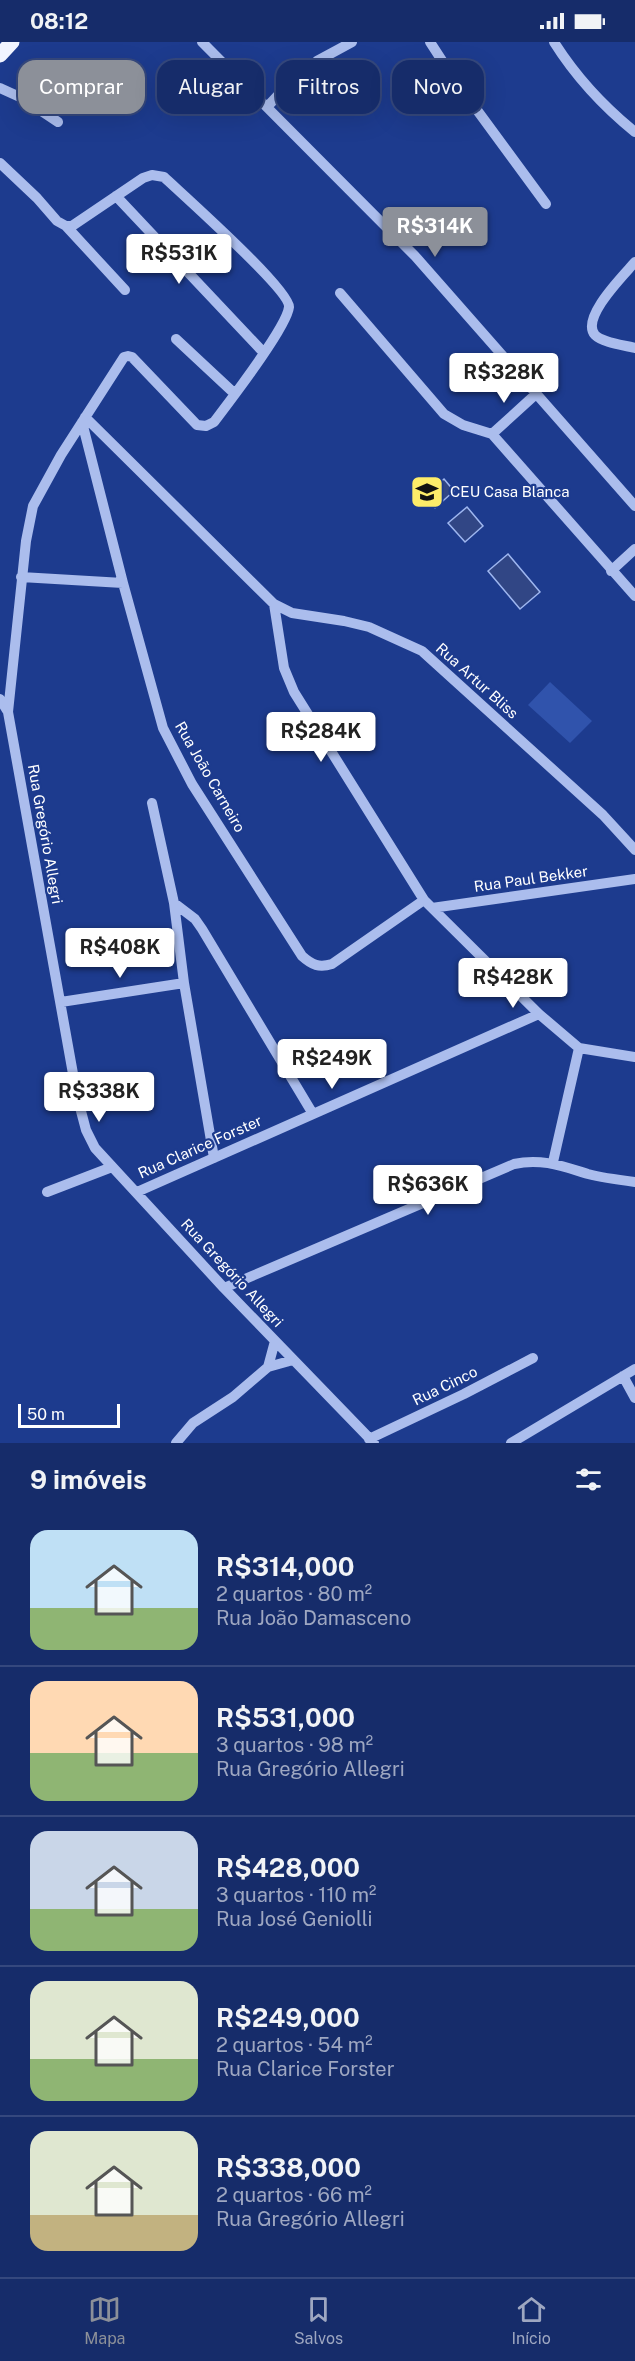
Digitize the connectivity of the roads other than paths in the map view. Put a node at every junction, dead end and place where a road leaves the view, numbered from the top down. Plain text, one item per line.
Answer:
1 (12, 42) edge
2 (202, 42) edge
3 (352, 42) edge
4 (430, 42) edge
5 (554, 42) edge
6 (0, 55) edge
7 (319, 60) edge
8 (0, 88) edge
9 (276, 97) edge
10 (267, 107) junction
11 (58, 122) dead end
12 (635, 132) edge
13 (0, 164) edge
14 (116, 196) junction
15 (546, 204) dead end
16 (66, 226) junction
17 (635, 261) edge
18 (125, 290) dead end
19 (340, 293) dead end
20 (176, 339) dead end
21 (635, 348) edge
22 (264, 353) junction
23 (235, 394) junction
24 (536, 394) junction
25 (83, 420) junction
26 (492, 434) junction
27 (635, 506) edge
28 (635, 549) edge
29 (611, 571) junction
30 (21, 577) junction
31 (123, 583) junction
32 (635, 596) edge
33 (274, 604) junction
34 (0, 699) edge
35 (8, 712) junction
36 (152, 803) dead end
37 (635, 850) edge
38 (635, 879) edge
39 (174, 903) junction
40 (428, 904) junction
41 (184, 983) junction
42 (61, 1002) junction
43 (539, 1014) junction
44 (579, 1048) junction
45 (635, 1057) edge
46 (313, 1114) junction
47 (214, 1158) junction
48 (553, 1162) junction
49 (112, 1167) junction
50 (635, 1182) edge
51 (47, 1192) dead end
52 (137, 1192) junction
53 (224, 1288) junction
54 (275, 1341) junction
55 (533, 1358) dead end
56 (293, 1360) junction
57 (268, 1367) junction
58 (635, 1369) edge
59 (623, 1376) junction
60 (635, 1398) edge
61 (371, 1441) edge
62 (176, 1443) edge
63 (511, 1443) edge

1 - 6 main road
2 - 10 street
3 - 7 street
4 - 15 street
5 - 12 street
8 - 11 street
9 - 10 street
10 - 24 street
13 - 16 street
14 - 16 street
14 - 22 street
14 - 22 street
16 - 18 street
17 - 21 street
19 - 26 street
20 - 23 street
22 - 23 street
23 - 25 street, Rua Gregório Allegri
24 - 26 street
24 - 27 street
25 - 30 street, Rua Gregório Allegri
25 - 31 street, Rua João Carneiro
25 - 33 street, Rua Artur Bliss
26 - 29 street
28 - 29 street
29 - 32 street
30 - 31 street
30 - 35 street, Rua Gregório Allegri
31 - 40 street, Rua João Carneiro
33 - 37 street, Rua Artur Bliss
33 - 40 street
34 - 35 street
35 - 42 street, Rua Gregório Allegri
36 - 39 street
38 - 40 street, Rua Paul Bekker
39 - 41 street
39 - 46 street
40 - 43 street
41 - 42 street
41 - 47 street
42 - 49 street, Rua Gregório Allegri
43 - 44 street
43 - 46 street, Rua Clarice Forster
44 - 45 street
44 - 48 street
46 - 47 street, Rua Clarice Forster
47 - 52 street, Rua Clarice Forster
48 - 50 street
48 - 53 street
49 - 51 street
49 - 52 street, Rua Gregório Allegri
52 - 53 street, Rua Gregório Allegri
53 - 54 street, Rua Gregório Allegri
54 - 56 street, Rua Gregório Allegri
54 - 57 street
55 - 61 street, Rua Cinco
56 - 57 street
56 - 61 street, Rua Gregório Allegri
57 - 62 street
58 - 59 street
59 - 60 street
59 - 63 street

